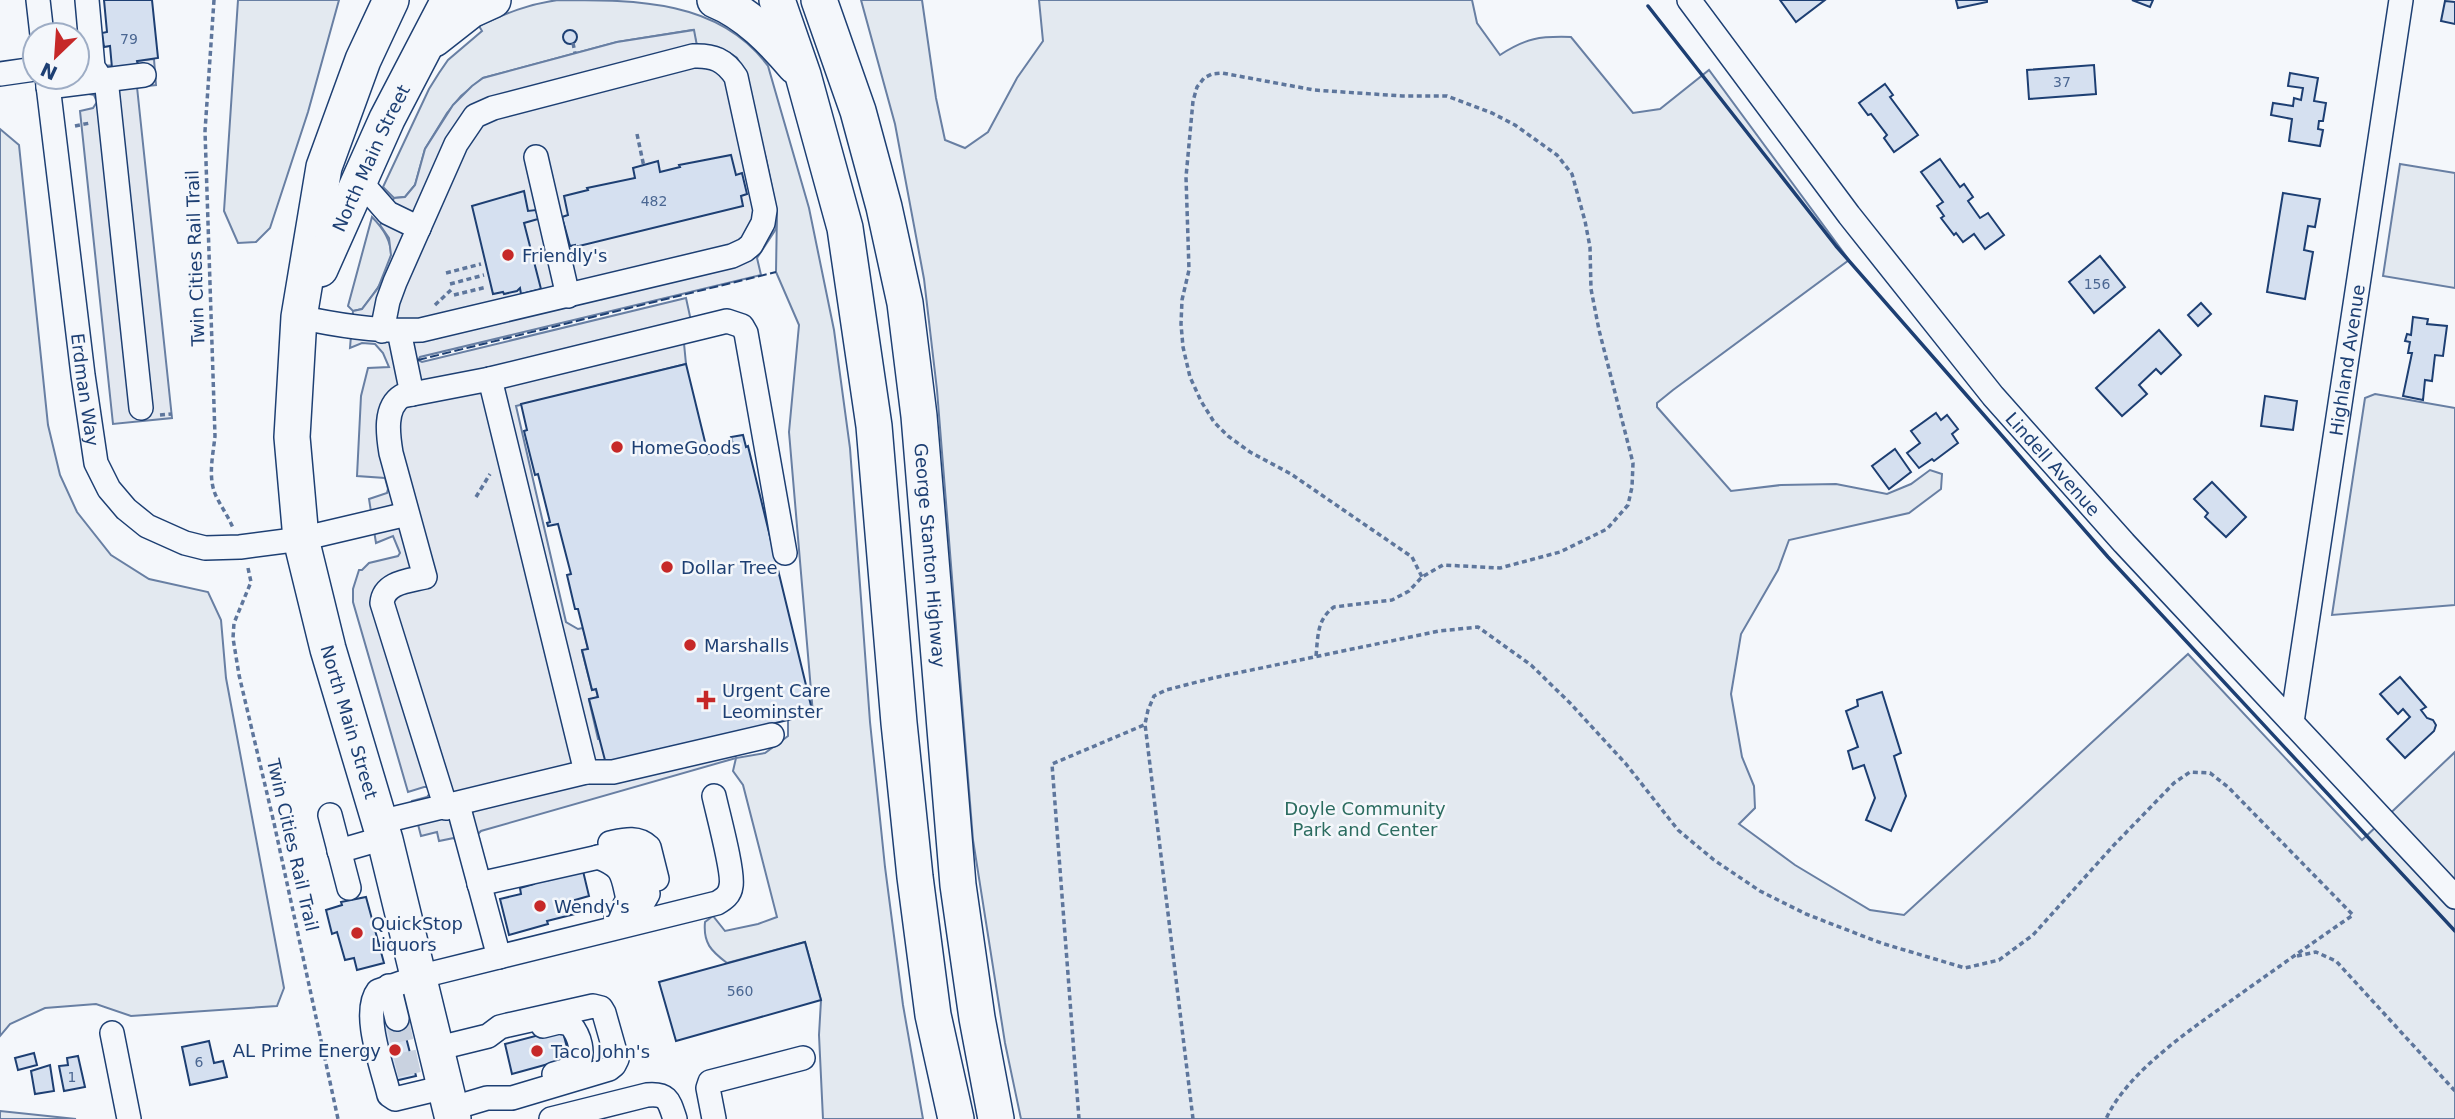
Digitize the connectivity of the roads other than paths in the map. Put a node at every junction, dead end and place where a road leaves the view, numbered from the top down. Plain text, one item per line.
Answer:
1 (38, 0) edge
2 (87, 0) edge
3 (449, 0) edge
4 (493, 0) edge
5 (715, 0) edge
6 (776, 0) edge
7 (819, 0) edge
8 (845, 0) edge
9 (1689, 0) edge
10 (2401, 0) edge
11 (388, 3) edge
12 (40, 21) edge
13 (422, 52) junction
14 (0, 74) edge
15 (145, 75) dead end
16 (803, 75) junction
17 (21, 76) edge
18 (91, 80) edge
19 (103, 80) junction
20 (45, 91) edge
21 (858, 111) junction
22 (536, 157) dead end
23 (359, 180) junction
24 (419, 228) junction
25 (568, 296) junction
26 (299, 317) junction
27 (390, 331) junction
28 (491, 379) junction
29 (412, 394) junction
30 (141, 408) dead end
31 (407, 513) junction
32 (301, 539) junction
33 (785, 553) dead end
34 (2292, 722) junction
35 (772, 736) dead end
36 (586, 772) junction
37 (714, 796) dead end
38 (452, 806) junction
39 (330, 816) dead end
40 (382, 830) junction
41 (339, 851) junction
42 (479, 884) junction
43 (349, 888) dead end
44 (2455, 897) edge
45 (666, 916) junction
46 (557, 943) junction
47 (499, 957) junction
48 (403, 981) junction
49 (397, 1019) tunnel mouth
50 (112, 1033) dead end
51 (488, 1036) junction
52 (435, 1049) junction
53 (803, 1058) dead end
54 (435, 1097) edge
55 (494, 1098) junction
56 (627, 1110) edge
57 (129, 1119) edge
58 (551, 1119) edge
59 (676, 1119) edge
60 (714, 1119) edge
61 (956, 1119) edge
62 (996, 1119) edge

1 - 12 street
2 - 19 street
3 - 13 highway, North Main Street
4 - 13 highway
5 - 16 highway
6 - 16 highway
7 - 21 highway, George Stanton Highway
8 - 21 highway
9 - 34 street, Lindell Avenue
10 - 34 street, Highland Avenue
11 - 26 highway, North Main Street
13 - 23 highway, North Main Street
14 - 17 street
15 - 19 street
16 - 61 highway
18 - 19 street
19 - 30 street
20 - 32 street, Erdman Way
21 - 62 highway, George Stanton Highway
22 - 25 street
23 - 24 street
23 - 26 highway, North Main Street
24 - 25 street
24 - 27 street
25 - 27 street
26 - 27 street
26 - 32 highway, North Main Street
27 - 29 street
28 - 29 street
28 - 33 street
28 - 36 street
29 - 31 street
31 - 32 street, Erdman Way
31 - 38 street
32 - 40 highway, North Main Street
34 - 44 street, Lindell Avenue
35 - 36 street
36 - 38 street
37 - 45 street
38 - 40 street
38 - 42 street
39 - 41 street
40 - 41 street
40 - 48 highway, North Main Street
41 - 43 street
42 - 45 street
42 - 46 street
42 - 47 street
45 - 46 street
46 - 47 street
47 - 48 street
48 - 49 street
48 - 52 highway, North Main Street
48 - 54 street
50 - 57 street
51 - 52 street
51 - 55 street
51 - 55 street
52 - 54 highway, North Main Street
53 - 60 street
54 - 55 street
56 - 58 street
56 - 59 street

